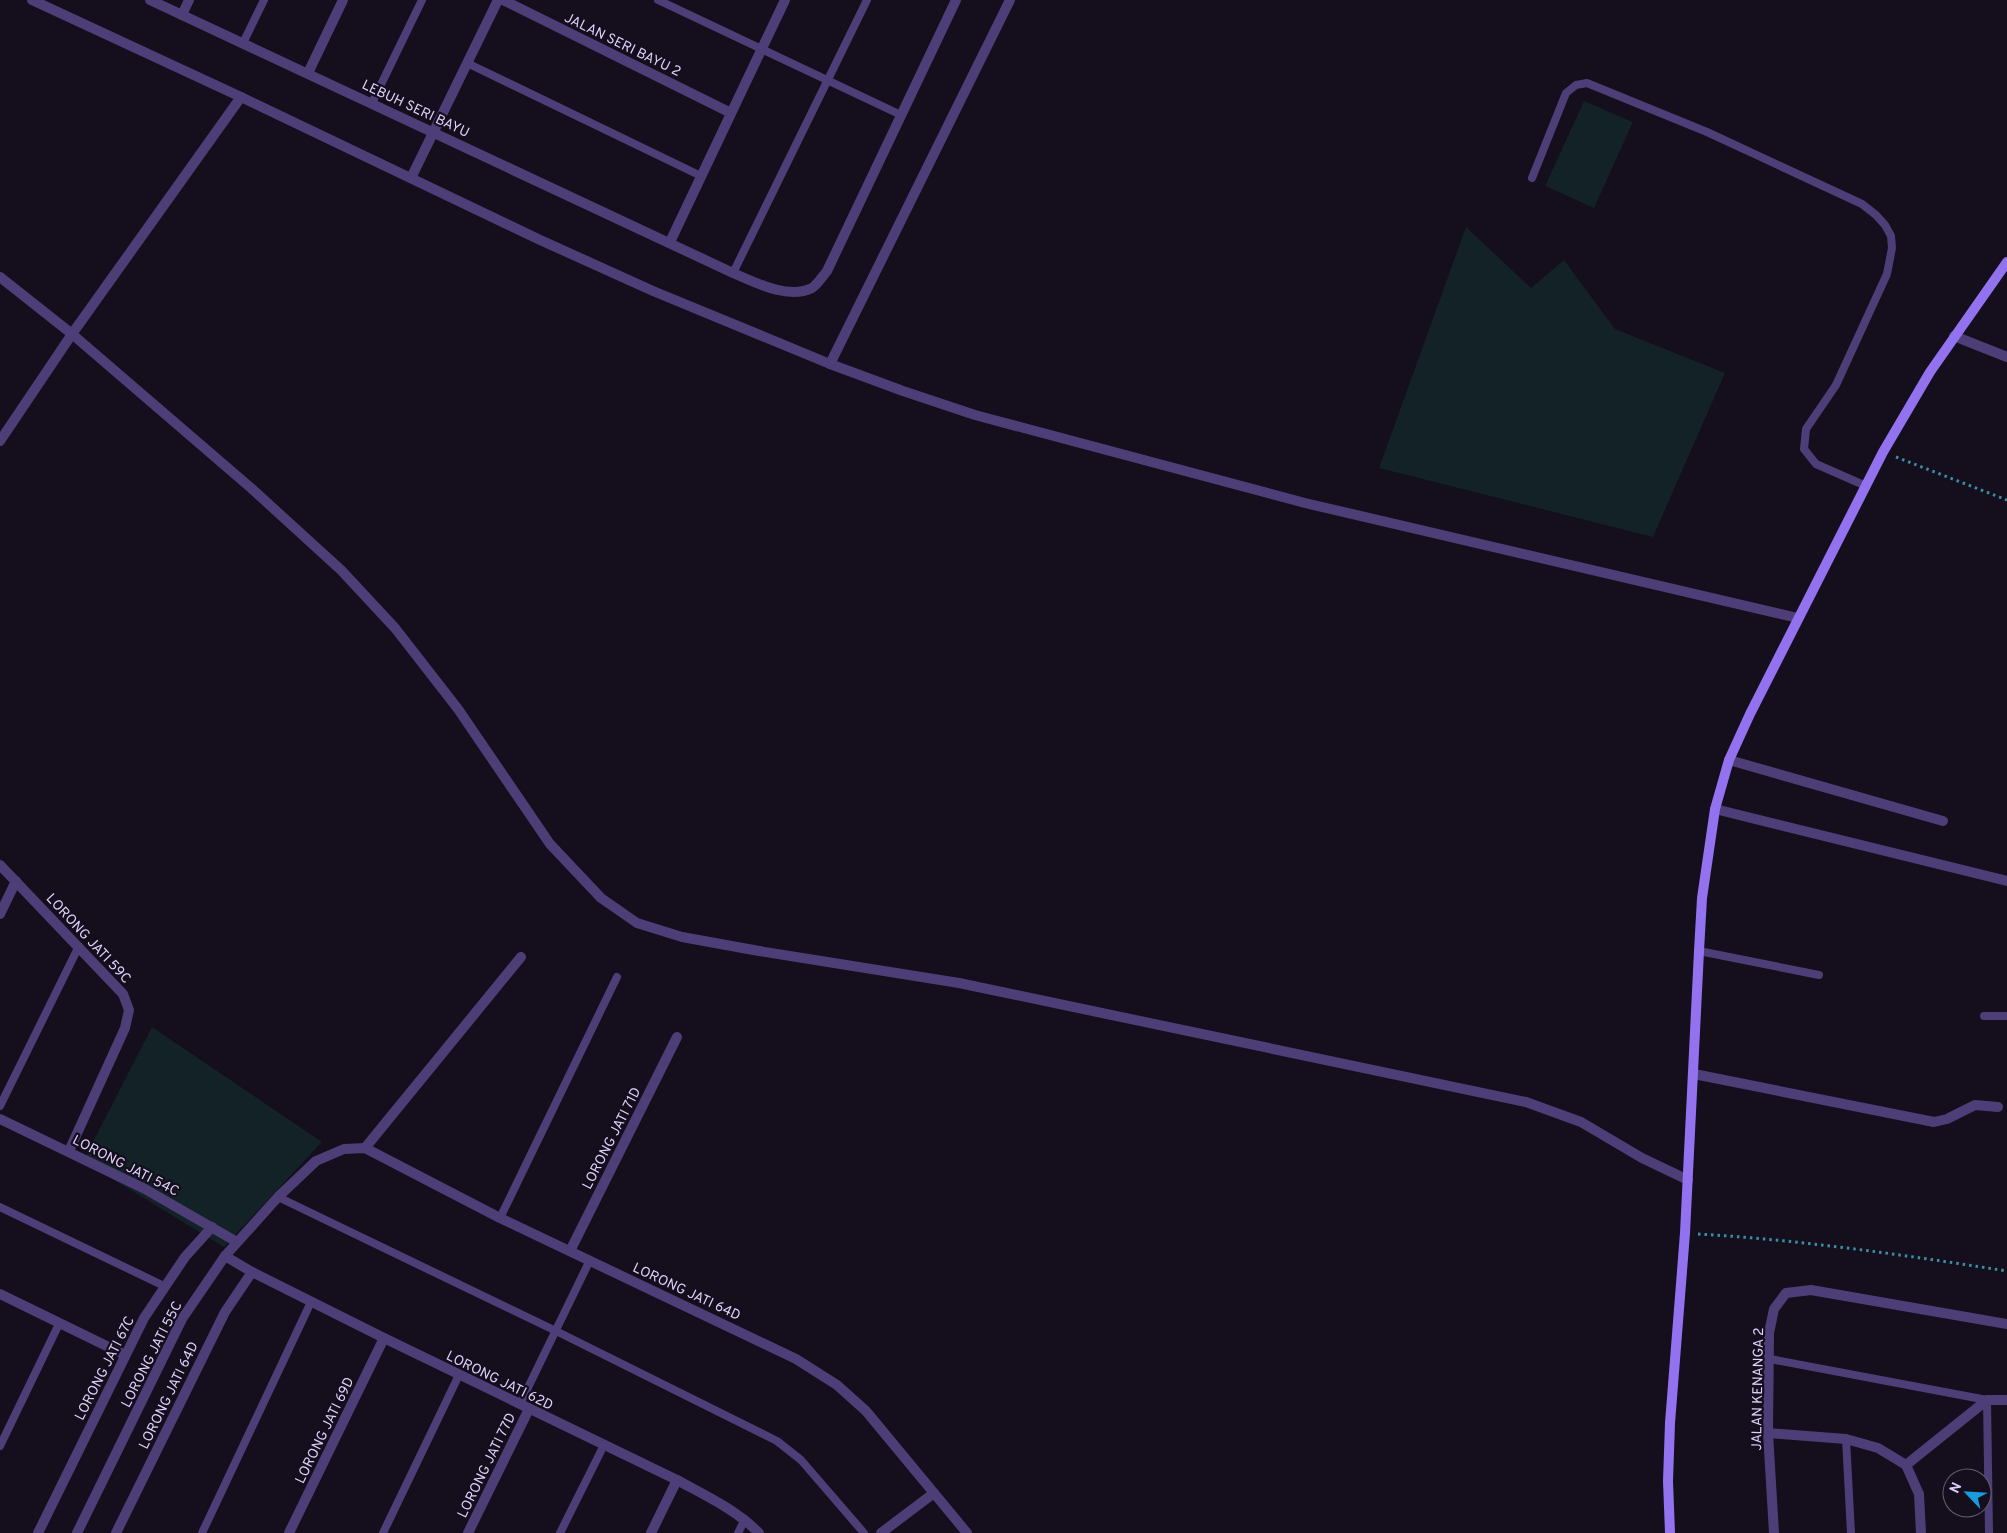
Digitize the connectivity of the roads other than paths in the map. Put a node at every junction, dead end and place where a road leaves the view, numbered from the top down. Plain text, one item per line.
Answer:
1 (32, 0) edge
2 (150, 0) edge
3 (189, 0) edge
4 (264, 0) edge
5 (343, 0) edge
6 (422, 0) edge
7 (498, 0) edge
8 (503, 0) edge
9 (658, 0) edge
10 (785, 0) edge
11 (866, 0) edge
12 (956, 0) edge
13 (1010, 0) edge
14 (182, 15) junction
15 (243, 43) junction
16 (761, 49) junction
17 (467, 63) junction
18 (308, 73) junction
19 (827, 80) junction
20 (241, 97) junction
21 (372, 103) junction
22 (731, 113) junction
23 (901, 115) junction
24 (434, 132) junction
25 (701, 176) junction
26 (411, 178) junction
27 (1532, 178) dead end
28 (670, 242) junction
29 (2007, 262) edge
30 (733, 273) junction
31 (0, 277) edge
32 (72, 334) junction
33 (1954, 336) junction
34 (2007, 357) edge
35 (830, 364) junction
36 (0, 441) edge
37 (1866, 486) junction
38 (1798, 618) junction
39 (1729, 760) junction
40 (1715, 809) junction
41 (1943, 821) dead end
42 (0, 865) edge
43 (16, 881) junction
44 (2007, 881) edge
45 (0, 914) edge
46 (79, 946) junction
47 (1699, 951) junction
48 (521, 957) dead end
49 (1819, 975) dead end
50 (617, 977) dead end
51 (1984, 1016) dead end
52 (2007, 1016) edge
53 (677, 1036) dead end
54 (1694, 1074) junction
55 (0, 1106) edge
56 (1998, 1107) dead end
57 (0, 1119) edge
58 (366, 1148) junction
59 (68, 1150) junction
60 (1688, 1180) junction
61 (278, 1197) junction
62 (0, 1206) edge
63 (500, 1218) junction
64 (212, 1226) junction
65 (237, 1242) junction
66 (570, 1251) junction
67 (226, 1256) junction
68 (590, 1260) junction
69 (252, 1272) junction
70 (164, 1286) junction
71 (0, 1294) edge
72 (311, 1302) junction
73 (59, 1324) junction
74 (2007, 1324) edge
75 (556, 1331) junction
76 (384, 1338) junction
77 (125, 1355) junction
78 (1770, 1359) junction
79 (459, 1375) junction
80 (1987, 1400) junction
81 (2007, 1400) edge
82 (524, 1406) junction
83 (1768, 1433) junction
84 (1846, 1439) junction
85 (604, 1445) junction
86 (0, 1446) edge
87 (1906, 1465) junction
88 (677, 1480) junction
89 (934, 1493) junction
90 (745, 1519) junction
91 (38, 1533) edge
92 (77, 1533) edge
93 (116, 1533) edge
94 (202, 1533) edge
95 (289, 1533) edge
96 (383, 1533) edge
97 (468, 1533) edge
98 (560, 1533) edge
99 (651, 1533) edge
100 (738, 1533) edge
101 (759, 1533) edge
102 (864, 1533) edge
103 (881, 1533) edge
104 (967, 1533) edge
105 (1670, 1533) edge
106 (1774, 1533) edge
107 (1851, 1533) edge
108 (1921, 1533) edge
109 (1989, 1533) edge

1 - 20 street
2 - 14 street, LEBUH SERI BAYU
3 - 14 street
4 - 15 lane
5 - 18 street
6 - 21 lane
7 - 17 street
8 - 22 street, JALAN SERI BAYU 2
9 - 16 lane
10 - 16 street
11 - 19 lane
12 - 23 street, LEBUH SERI BAYU
13 - 35 street
14 - 15 street, LEBUH SERI BAYU
15 - 18 street, LEBUH SERI BAYU
16 - 19 lane
16 - 22 street
17 - 24 street
17 - 25 lane
18 - 21 street, LEBUH SERI BAYU
19 - 23 lane
19 - 30 lane
20 - 26 street
20 - 32 street
21 - 24 street, LEBUH SERI BAYU
22 - 25 street
23 - 30 street, LEBUH SERI BAYU
24 - 26 street
24 - 28 street, LEBUH SERI BAYU
25 - 28 street
26 - 35 street
27 - 37 lane
28 - 30 street, LEBUH SERI BAYU
29 - 33 main road
31 - 32 street
32 - 36 street
32 - 60 street
33 - 34 street
33 - 37 main road
35 - 38 street
37 - 38 main road
38 - 39 main road
39 - 40 main road
39 - 41 street
40 - 44 street
40 - 47 main road
42 - 43 street, LORONG JATI 59C
43 - 45 street
43 - 46 street, LORONG JATI 59C
46 - 55 lane
46 - 59 street, LORONG JATI 59C
47 - 49 lane
47 - 54 main road
48 - 58 street
50 - 63 lane
51 - 52 lane
53 - 66 street, LORONG JATI 71D
54 - 56 street
54 - 60 main road
57 - 59 street, LORONG JATI 54C
58 - 61 street, LORONG JATI 55C
58 - 63 street, LORONG JATI 64D
59 - 64 street, LORONG JATI 54C
60 - 105 main road
61 - 65 street, LORONG JATI 55C
61 - 75 lane
62 - 70 lane
63 - 66 street, LORONG JATI 64D
64 - 65 street, LORONG JATI 54C
64 - 70 street, LORONG JATI 67C
65 - 67 street, LORONG JATI 55C
66 - 68 street, LORONG JATI 64D
67 - 69 street, LORONG JATI 62D
67 - 92 street, LORONG JATI 55C
68 - 75 lane
68 - 89 street, LORONG JATI 64D
69 - 72 street, LORONG JATI 62D
69 - 93 street, LORONG JATI 64D
70 - 77 street, LORONG JATI 67C
71 - 73 street
72 - 76 street, LORONG JATI 62D
72 - 94 lane
73 - 77 street
73 - 86 lane
74 - 78 street, JALAN KENANGA 2
75 - 82 lane
75 - 102 lane
76 - 79 street, LORONG JATI 62D
76 - 95 street, LORONG JATI 69D
77 - 91 street, LORONG JATI 67C
78 - 80 lane
78 - 83 street, JALAN KENANGA 2
79 - 82 street, LORONG JATI 62D
79 - 96 lane
80 - 81 street
80 - 87 street
80 - 109 lane
82 - 85 street, LORONG JATI 62D
82 - 97 street, LORONG JATI 77D
83 - 84 street
83 - 106 street, JALAN KENANGA 2
84 - 87 street
84 - 107 lane
85 - 88 street, LORONG JATI 62D
85 - 98 lane
87 - 108 street
88 - 90 street, LORONG JATI 62D
88 - 99 street
89 - 103 street
89 - 104 street, LORONG JATI 64D
90 - 100 lane
90 - 101 street, LORONG JATI 62D

